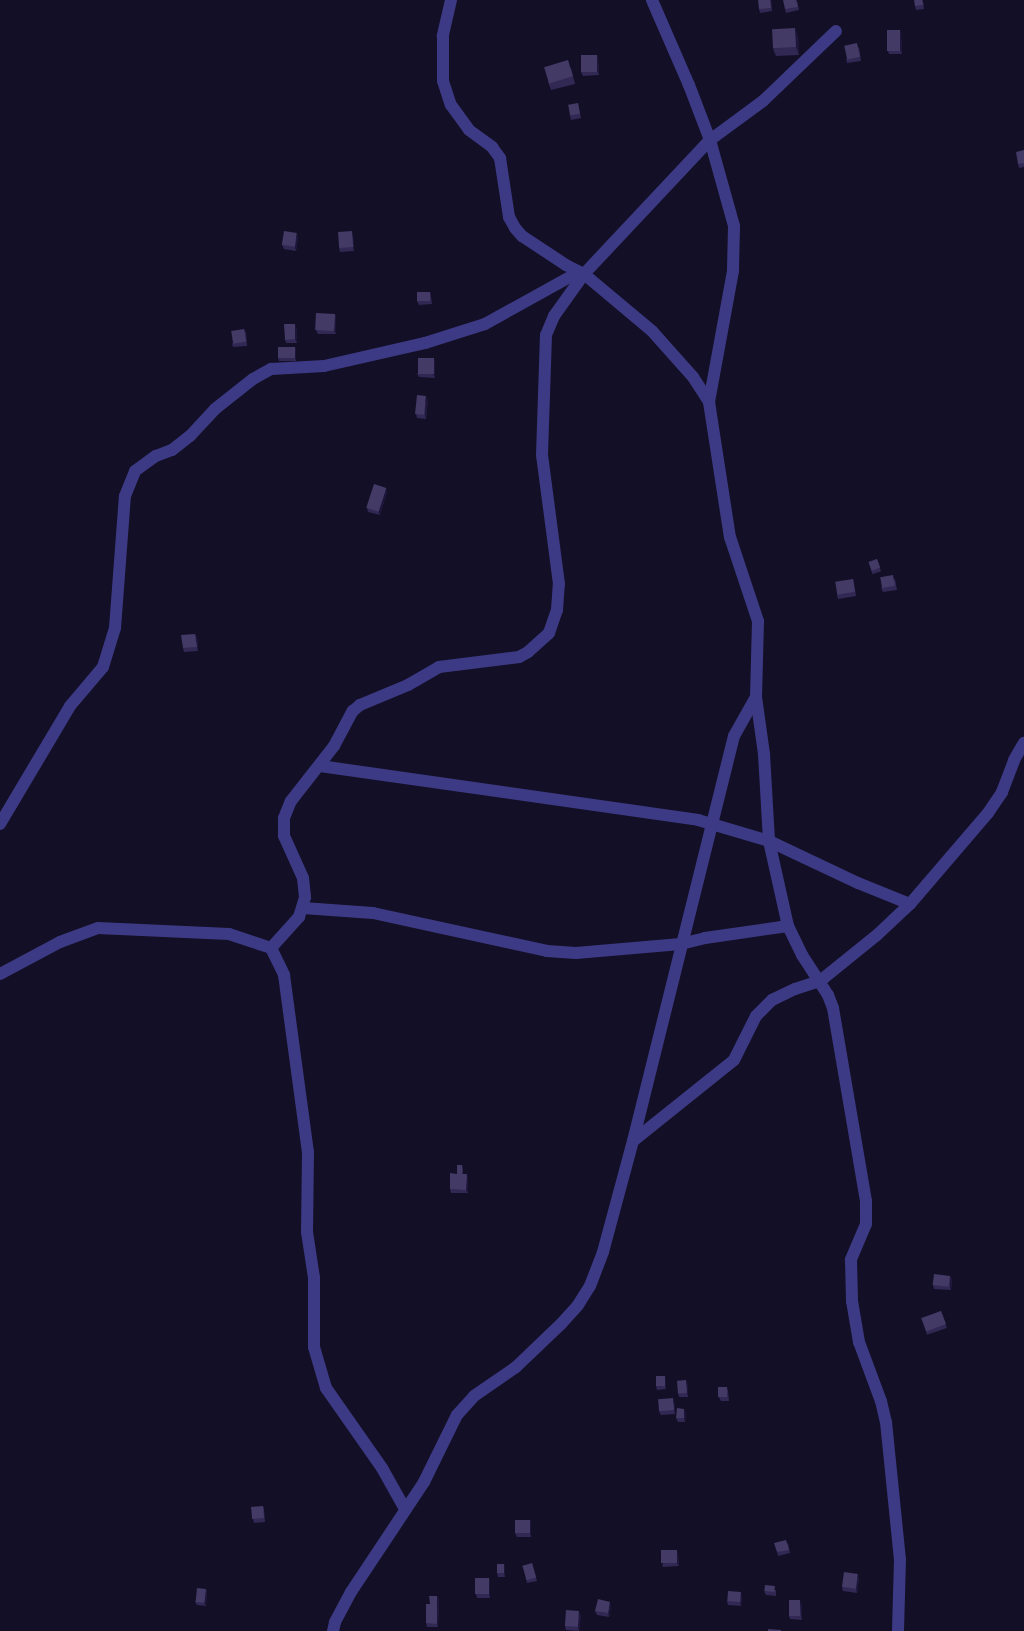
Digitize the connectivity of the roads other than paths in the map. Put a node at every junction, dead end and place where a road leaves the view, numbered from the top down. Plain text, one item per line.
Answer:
1 (451, 0) edge
2 (652, 0) edge
3 (836, 31) dead end
4 (710, 140) junction
5 (582, 273) junction
6 (709, 402) junction
7 (756, 697) junction
8 (1024, 743) edge
9 (320, 766) junction
10 (711, 823) junction
11 (0, 824) edge
12 (769, 841) junction
13 (910, 904) junction
14 (302, 908) junction
15 (788, 926) junction
16 (681, 944) junction
17 (271, 948) junction
18 (0, 974) edge
19 (820, 981) junction
20 (633, 1141) junction
21 (405, 1509) junction
22 (333, 1631) edge
23 (898, 1631) edge

1 - 5 street
2 - 4 street
3 - 4 street
4 - 5 street
4 - 6 street
5 - 6 street
5 - 9 street
5 - 11 street
6 - 7 street
7 - 10 street
7 - 12 street
8 - 13 street
9 - 10 street
9 - 14 street
10 - 12 street
10 - 16 street
12 - 13 street
12 - 15 street
13 - 19 street
14 - 16 street
14 - 17 street
15 - 16 street
15 - 19 street
16 - 20 street
17 - 18 street
17 - 21 street
19 - 20 street
19 - 23 street
20 - 21 street
21 - 22 street

